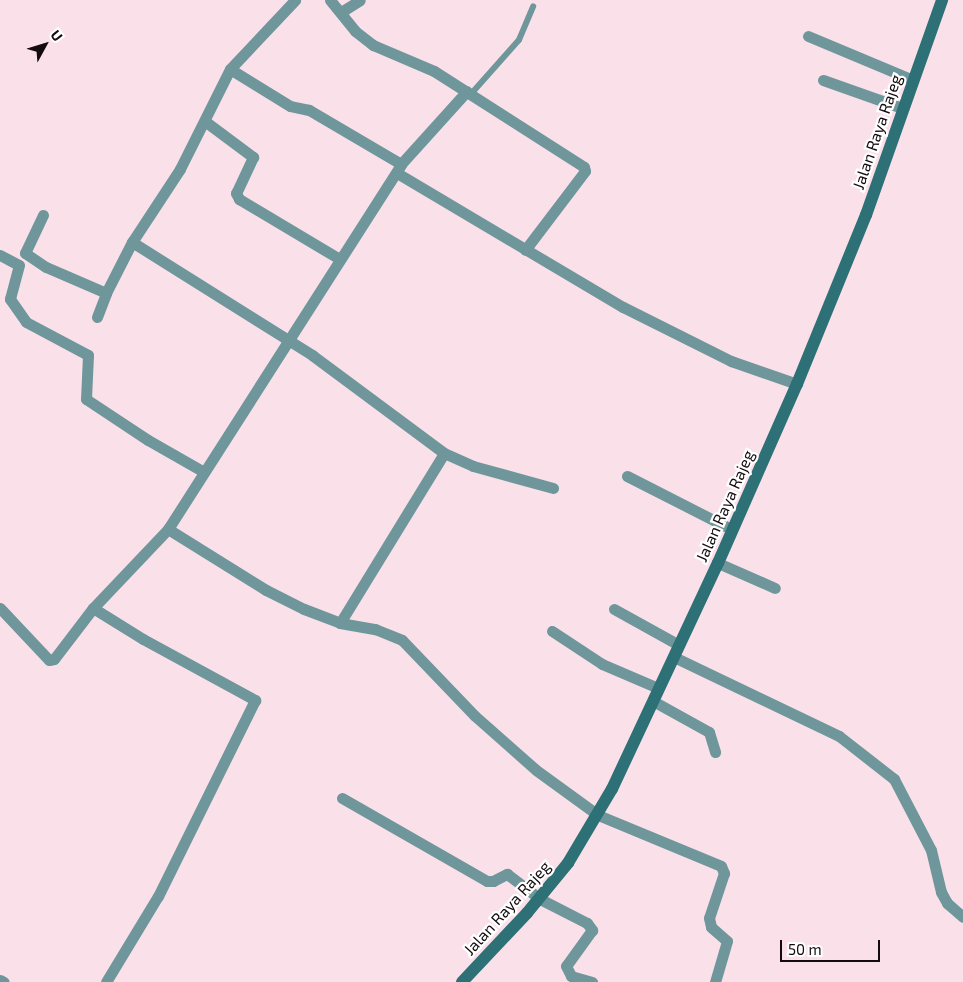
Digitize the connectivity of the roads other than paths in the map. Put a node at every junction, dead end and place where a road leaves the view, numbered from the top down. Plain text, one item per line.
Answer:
1 (295, 0) edge
2 (330, 0) edge
3 (360, 0) edge
4 (942, 0) edge
5 (533, 8) dead end
6 (341, 12) junction
7 (808, 36) dead end
8 (230, 69) junction
9 (911, 78) junction
10 (823, 80) dead end
11 (469, 92) junction
12 (902, 108) junction
13 (206, 122) junction
14 (399, 168) junction
15 (43, 215) dead end
16 (132, 242) junction
17 (525, 250) junction
18 (25, 253) junction
19 (0, 255) edge
20 (338, 258) junction
21 (19, 265) junction
22 (106, 293) junction
23 (97, 317) dead end
24 (289, 340) junction
25 (797, 384) junction
26 (444, 453) junction
27 (204, 472) junction
28 (627, 476) dead end
29 (553, 488) dead end
30 (168, 529) junction
31 (732, 530) junction
32 (718, 564) junction
33 (775, 588) dead end
34 (0, 608) edge
35 (93, 608) junction
36 (614, 610) dead end
37 (340, 623) junction
38 (552, 631) dead end
39 (677, 651) junction
40 (658, 688) junction
41 (653, 701) junction
42 (715, 752) dead end
43 (342, 798) dead end
44 (598, 815) junction
45 (540, 899) junction
46 (963, 917) edge
47 (0, 980) edge
48 (4, 982) edge
49 (106, 982) edge
50 (462, 982) edge
51 (592, 982) edge
52 (715, 982) edge

1 - 8 street
2 - 6 street
3 - 6 street
4 - 9 main road, Jalan Raya Rajeg
5 - 11 lane
6 - 11 street
7 - 9 street
8 - 13 street
8 - 14 street
9 - 12 main road, Jalan Raya Rajeg
10 - 12 street
11 - 14 street
11 - 17 street
12 - 25 main road, Jalan Raya Rajeg
13 - 16 street
13 - 20 street
14 - 17 street
14 - 20 street
15 - 18 street
16 - 22 street
16 - 24 street
17 - 25 street
18 - 21 street
18 - 22 street
19 - 21 street
20 - 24 street
21 - 27 street
22 - 23 street
24 - 26 street
24 - 27 street
25 - 31 main road, Jalan Raya Rajeg
26 - 29 street
26 - 37 street
27 - 30 street
28 - 31 street
30 - 35 street
30 - 37 street
31 - 32 main road, Jalan Raya Rajeg
32 - 33 street
32 - 39 main road, Jalan Raya Rajeg
34 - 35 street
35 - 49 street
36 - 39 street
37 - 44 street
38 - 40 street
39 - 40 main road, Jalan Raya Rajeg
39 - 46 street
40 - 41 main road, Jalan Raya Rajeg
41 - 42 street
41 - 44 main road, Jalan Raya Rajeg
43 - 45 street
44 - 45 main road, Jalan Raya Rajeg
44 - 52 street
45 - 50 main road, Jalan Raya Rajeg
45 - 51 street
47 - 48 street

